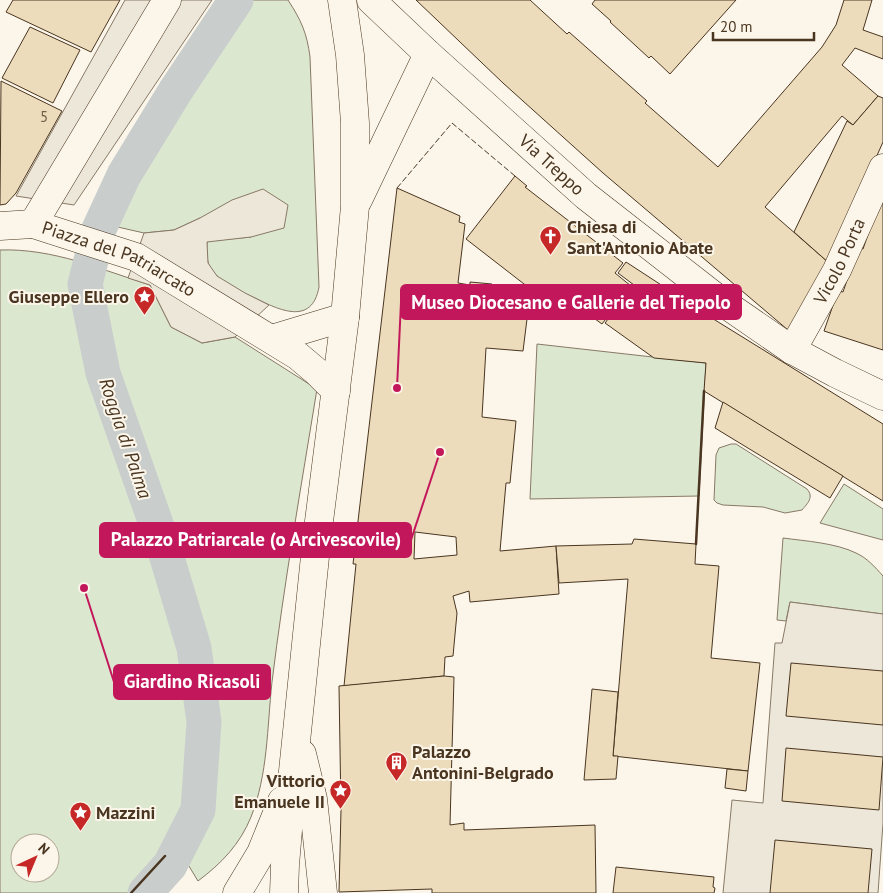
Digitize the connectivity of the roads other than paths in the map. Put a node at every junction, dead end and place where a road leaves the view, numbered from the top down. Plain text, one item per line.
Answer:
1 (167, 0) edge
2 (342, 0) edge
3 (371, 0) edge
4 (428, 54) junction
5 (883, 168) edge
6 (355, 206) junction
7 (33, 224) junction
8 (0, 226) edge
9 (345, 316) junction
10 (272, 339) junction
11 (792, 350) junction
12 (336, 391) junction
13 (883, 396) edge
14 (297, 733) junction
15 (293, 771) junction
16 (313, 799) junction
17 (285, 865) junction
18 (237, 893) edge
19 (253, 893) edge
20 (284, 893) edge
21 (323, 893) edge

1 - 7 street, Piazza del Patriarcato
2 - 6 street
3 - 4 street
4 - 6 street
4 - 11 street, Via Treppo
5 - 11 street, Vicolo Porta
6 - 9 street
7 - 8 street
7 - 10 street, Piazza del Patriarcato
9 - 10 street
9 - 12 street
10 - 12 street, Piazza del Patriarcato
11 - 13 street, Via Treppo
12 - 14 street
14 - 15 street
14 - 16 street
15 - 17 street
15 - 18 street
16 - 17 street
16 - 21 street
17 - 19 street
17 - 20 street

